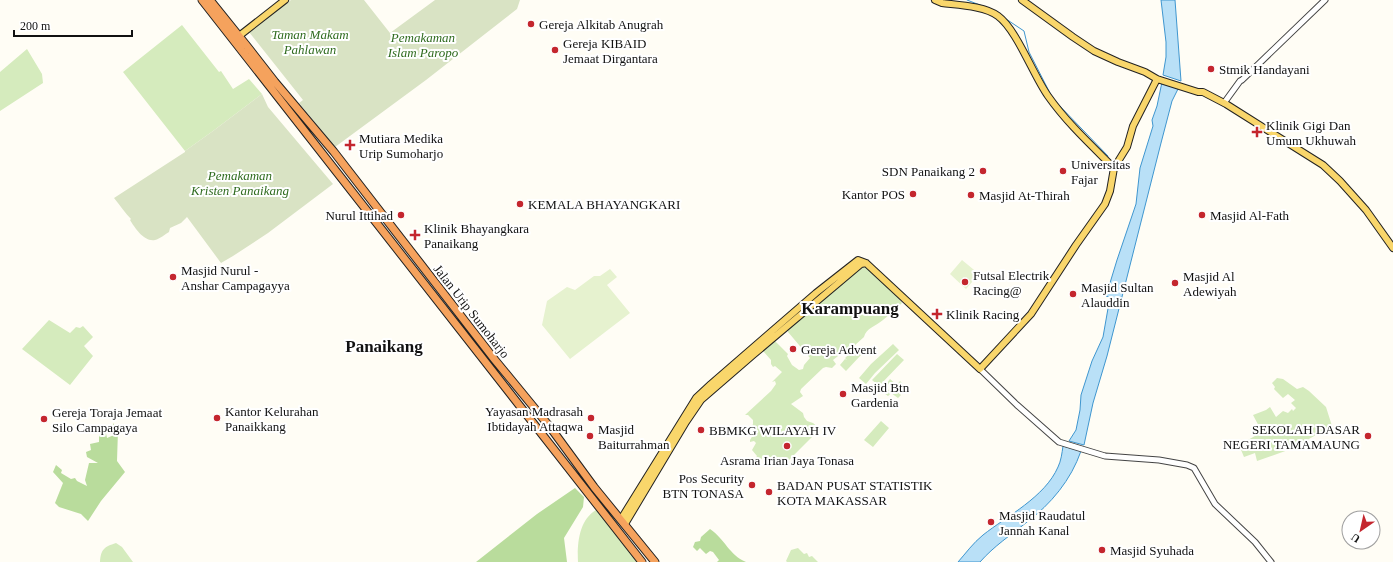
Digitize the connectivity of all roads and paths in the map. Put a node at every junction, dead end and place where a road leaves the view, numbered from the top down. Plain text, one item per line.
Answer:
1 (202, 0) edge
2 (210, 0) edge
3 (285, 0) edge
4 (935, 0) edge
5 (1022, 0) edge
6 (1325, 0) edge
7 (240, 36) junction
8 (1151, 75) junction
9 (1161, 80) junction
10 (1203, 92) junction
11 (1225, 104) junction
12 (1116, 166) junction
13 (1393, 248) edge
14 (494, 360) junction
15 (488, 365) junction
16 (980, 369) junction
17 (559, 440) junction
18 (552, 446) junction
19 (623, 522) junction
20 (642, 562) edge
21 (655, 562) edge
22 (1271, 562) edge

1 - 15 highway, Jalan Urip Sumoharjo
2 - 7 highway, Jalan Urip Sumoharjo
3 - 7 main road
4 - 12 main road
5 - 8 main road
6 - 11 street
7 - 14 highway, Jalan Urip Sumoharjo
8 - 9 main road
8 - 10 main road
9 - 10 main road
9 - 12 main road
10 - 11 main road
11 - 13 main road
12 - 16 main road
14 - 15 highway
14 - 17 highway, Jalan Urip Sumoharjo
15 - 18 highway, Jalan Urip Sumoharjo
16 - 19 main road
16 - 22 street
17 - 18 highway
17 - 19 highway, Jalan Urip Sumoharjo
18 - 20 highway, Jalan Urip Sumoharjo
19 - 21 highway, Jalan Urip Sumoharjo

